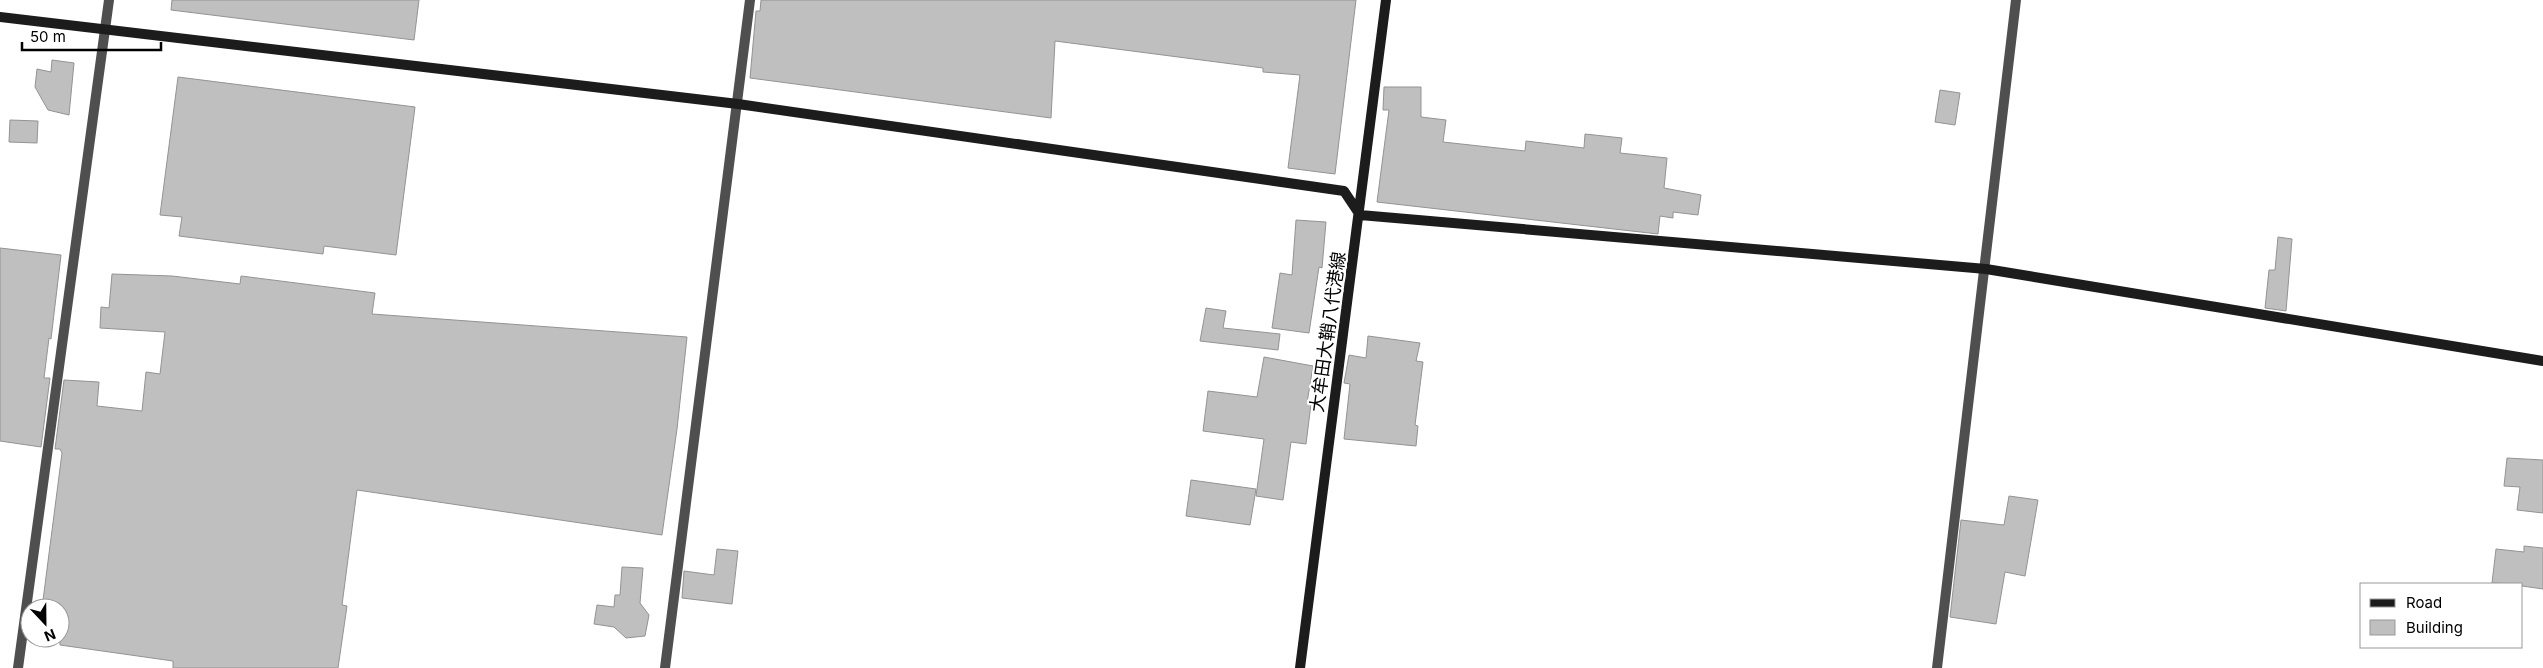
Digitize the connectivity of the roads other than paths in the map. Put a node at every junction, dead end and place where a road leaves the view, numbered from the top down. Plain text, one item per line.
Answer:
1 (109, 0) edge
2 (750, 0) edge
3 (1386, 0) edge
4 (2016, 0) edge
5 (0, 17) edge
6 (105, 30) junction
7 (738, 104) junction
8 (1360, 215) junction
9 (1986, 269) junction
10 (2543, 361) edge
11 (18, 668) edge
12 (665, 668) edge
13 (1300, 668) edge
14 (1937, 668) edge

1 - 6 street
2 - 7 street
3 - 8 main road, 大牟田大鞘八代港線
4 - 9 street
5 - 6 main road
6 - 7 main road
6 - 11 street
7 - 8 main road
7 - 12 street
8 - 9 main road
8 - 13 main road, 大牟田大鞘八代港線
9 - 10 main road
9 - 14 street

